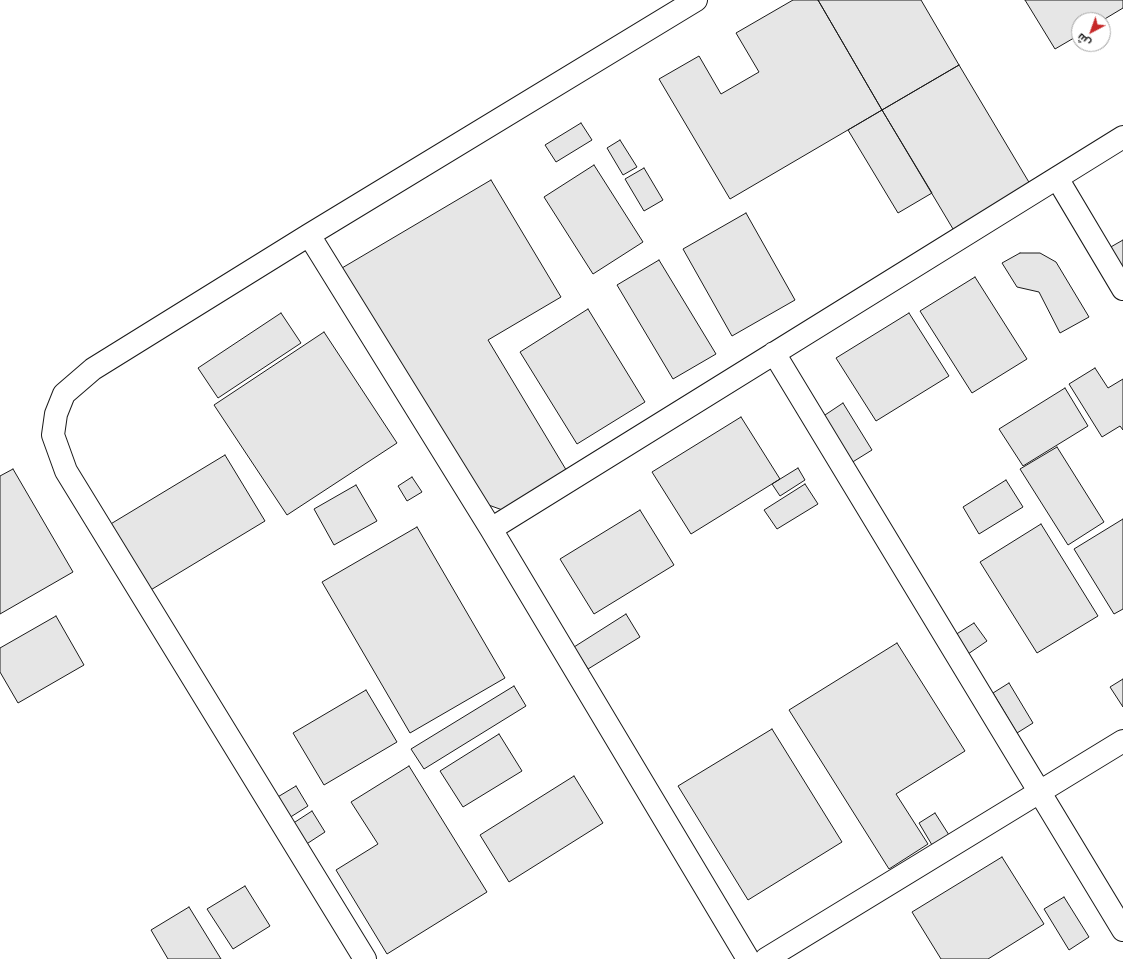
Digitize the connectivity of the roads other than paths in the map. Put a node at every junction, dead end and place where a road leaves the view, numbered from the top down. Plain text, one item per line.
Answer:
1 (696, 0) edge
2 (1123, 137) edge
3 (1056, 178) junction
4 (309, 235) junction
5 (1123, 289) edge
6 (774, 353) junction
7 (491, 529) junction
8 (1123, 742) edge
9 (1040, 792) junction
10 (1123, 930) edge
11 (365, 959) edge
12 (748, 959) edge
13 (766, 959) edge

1 - 4 street
2 - 3 street
3 - 5 street
3 - 6 street
4 - 7 street
4 - 11 street
6 - 7 street
6 - 9 street
7 - 12 street
8 - 9 street
9 - 10 street
9 - 13 street

